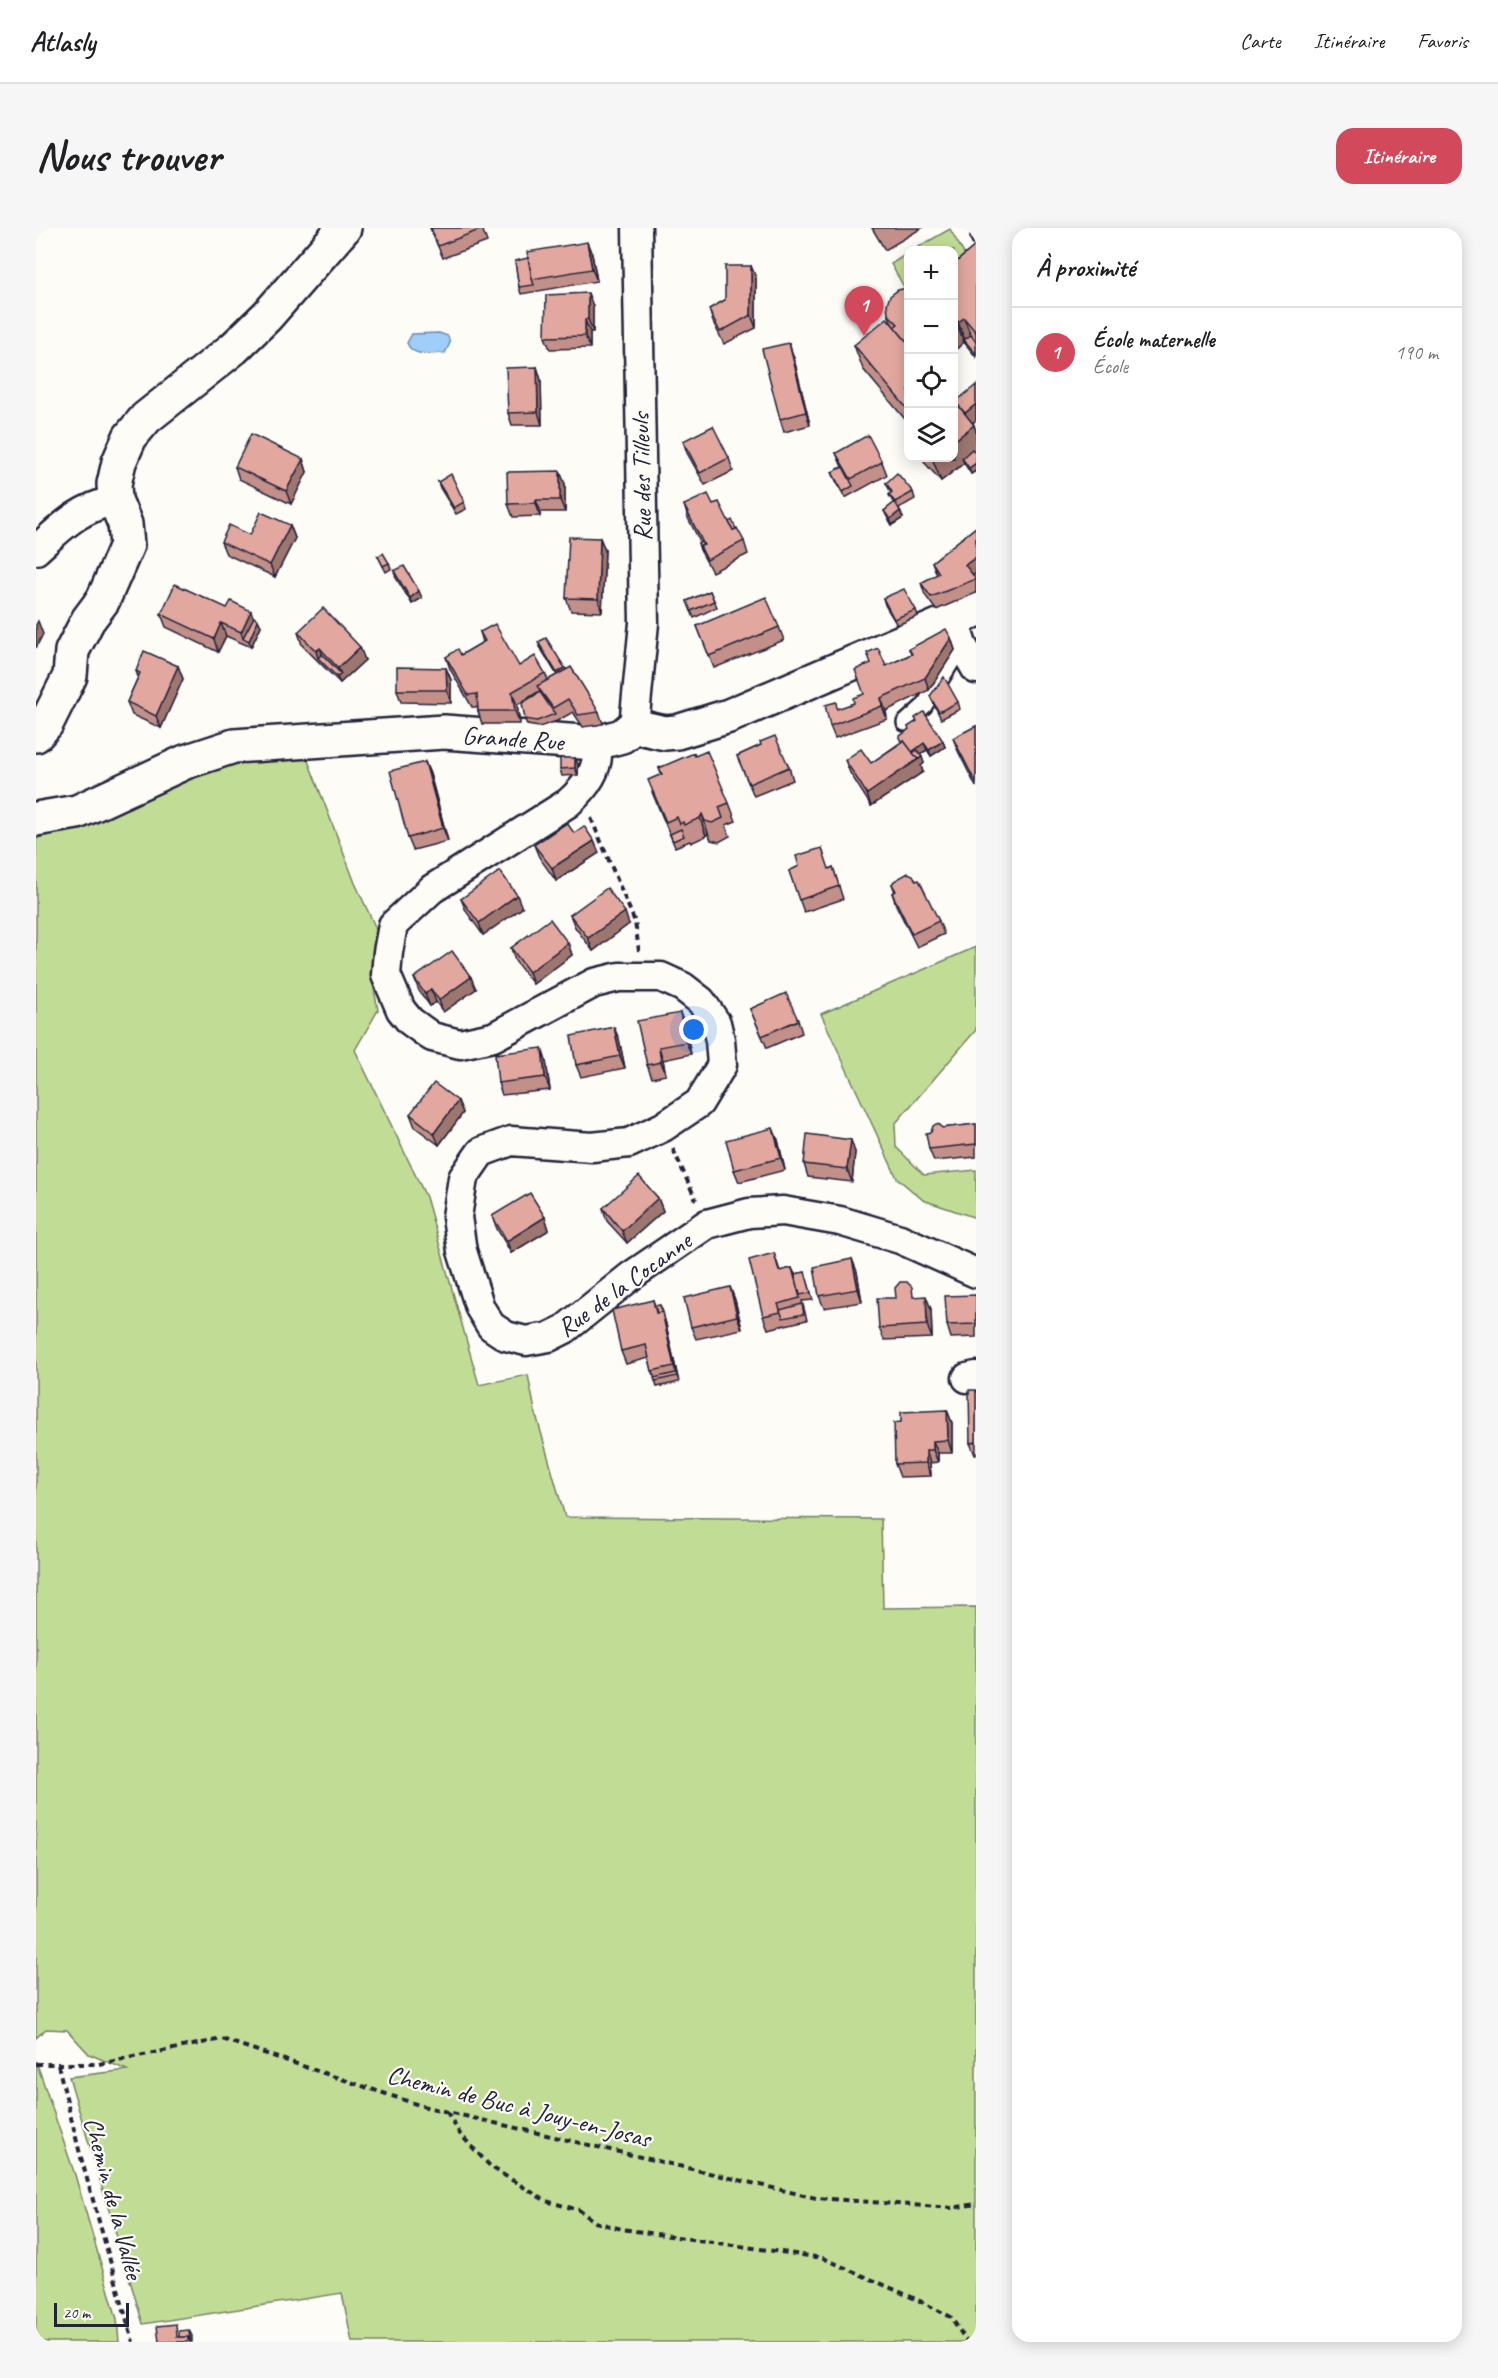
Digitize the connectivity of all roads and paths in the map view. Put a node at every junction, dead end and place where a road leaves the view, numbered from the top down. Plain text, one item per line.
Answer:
1 (344, 228) edge
2 (637, 228) edge
3 (115, 500) junction
4 (36, 550) edge
5 (967, 636) edge
6 (905, 723) dead end
7 (634, 726) junction
8 (36, 735) edge
9 (596, 743) junction
10 (580, 792) junction
11 (36, 819) edge
12 (643, 976) junction
13 (663, 1127) junction
14 (707, 1224) junction
15 (976, 1273) edge
16 (36, 2064) edge
17 (58, 2065) junction
18 (447, 2111) junction
19 (976, 2204) edge
20 (133, 2342) edge
21 (967, 2342) edge

1 - 3 street
2 - 7 street, Rue des Tilleuls
3 - 4 street
3 - 8 street
5 - 6 lane
5 - 7 street
7 - 9 street, Grande Rue
9 - 10 street, Rue de la Cocanne
9 - 11 street, Grande Rue
10 - 12 path
10 - 12 street, Rue de la Cocanne
12 - 13 street, Rue de la Cocanne
13 - 14 path
13 - 14 street, Rue de la Cocanne
14 - 15 street, Rue de la Cocanne
16 - 17 path, Chemin de Buc à Jouy-en-Josas
17 - 18 path, Chemin de Buc à Jouy-en-Josas
17 - 20 path, Chemin de la Vallée
18 - 19 path, Chemin de Buc à Jouy-en-Josas
18 - 21 path

